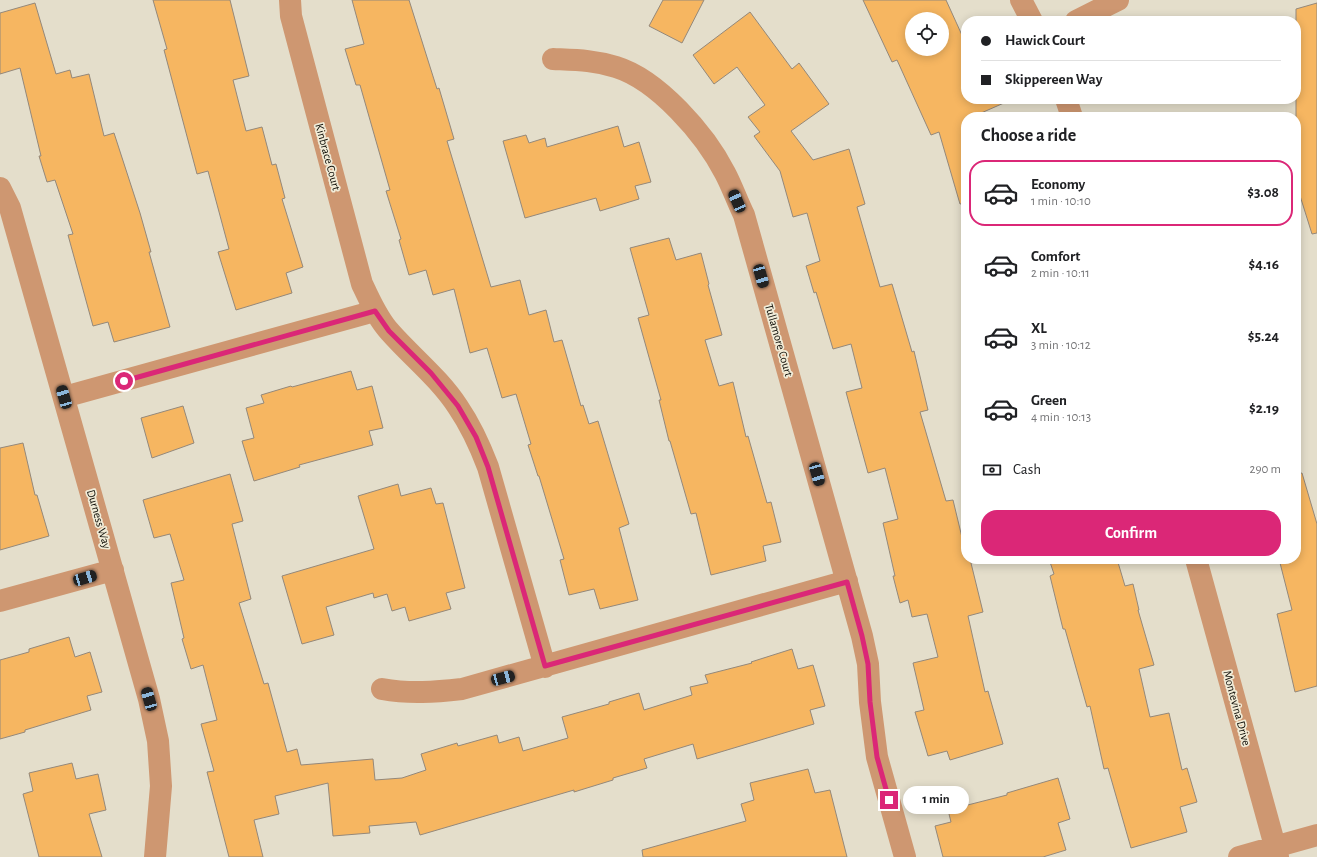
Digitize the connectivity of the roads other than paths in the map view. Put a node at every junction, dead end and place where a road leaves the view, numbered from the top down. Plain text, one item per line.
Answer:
1 (290, 0) edge
2 (1021, 0) edge
3 (1118, 0) edge
4 (1029, 16) edge
5 (1086, 16) edge
6 (553, 59) dead end
7 (0, 188) edge
8 (375, 311) junction
9 (64, 397) junction
10 (1197, 564) edge
11 (113, 570) junction
12 (847, 582) junction
13 (0, 601) edge
14 (545, 666) junction
15 (382, 689) dead end
16 (1317, 835) edge
17 (1277, 852) edge
18 (156, 857) edge
19 (905, 857) edge
20 (1239, 857) edge

1 - 8 street, Kinbrace Court
2 - 4 street
3 - 5 street
6 - 12 street, Tullamore Court
7 - 9 street, Durness Way
8 - 9 street
8 - 14 street, Kinbrace Court
9 - 11 street, Durness Way
10 - 17 street, Montevina Drive
11 - 13 street
11 - 18 street, Durness Way
12 - 14 street
12 - 19 street, Tullamore Court
14 - 15 street
16 - 17 street
17 - 20 street

